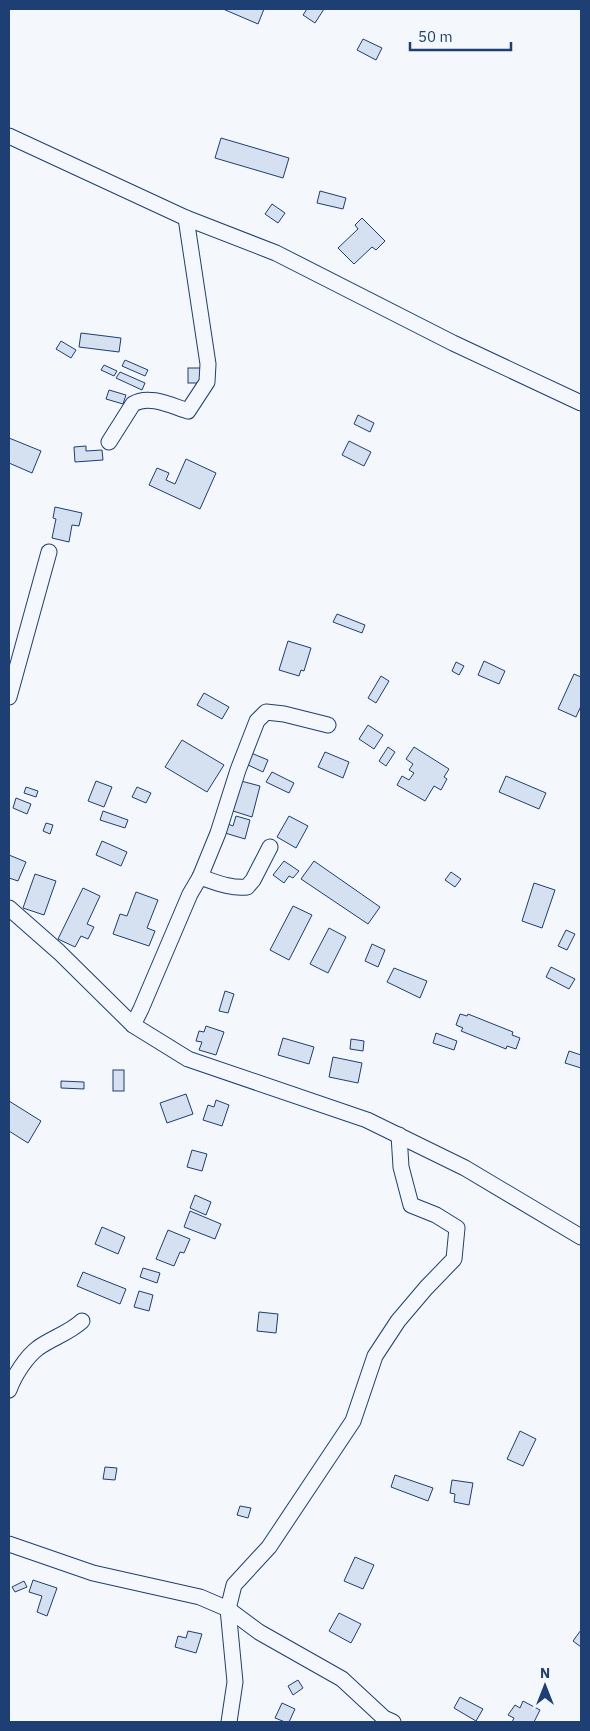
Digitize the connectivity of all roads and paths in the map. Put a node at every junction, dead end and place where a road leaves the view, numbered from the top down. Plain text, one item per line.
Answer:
1 (9, 136) edge
2 (186, 218) junction
3 (581, 403) edge
4 (109, 442) dead end
5 (49, 552) dead end
6 (9, 697) edge
7 (328, 725) dead end
8 (270, 847) dead end
9 (200, 877) junction
10 (9, 908) edge
11 (133, 1025) junction
12 (399, 1136) junction
13 (581, 1236) edge
14 (82, 1321) dead end
15 (9, 1390) edge
16 (9, 1544) edge
17 (228, 1609) junction
18 (229, 1722) edge
19 (393, 1722) edge

1 - 2 street
2 - 3 street
2 - 4 street
5 - 6 street
7 - 9 street
8 - 9 street
9 - 11 street
10 - 11 street
11 - 12 street
12 - 13 street
12 - 17 street
14 - 15 street
16 - 17 street
17 - 18 street
17 - 19 street

